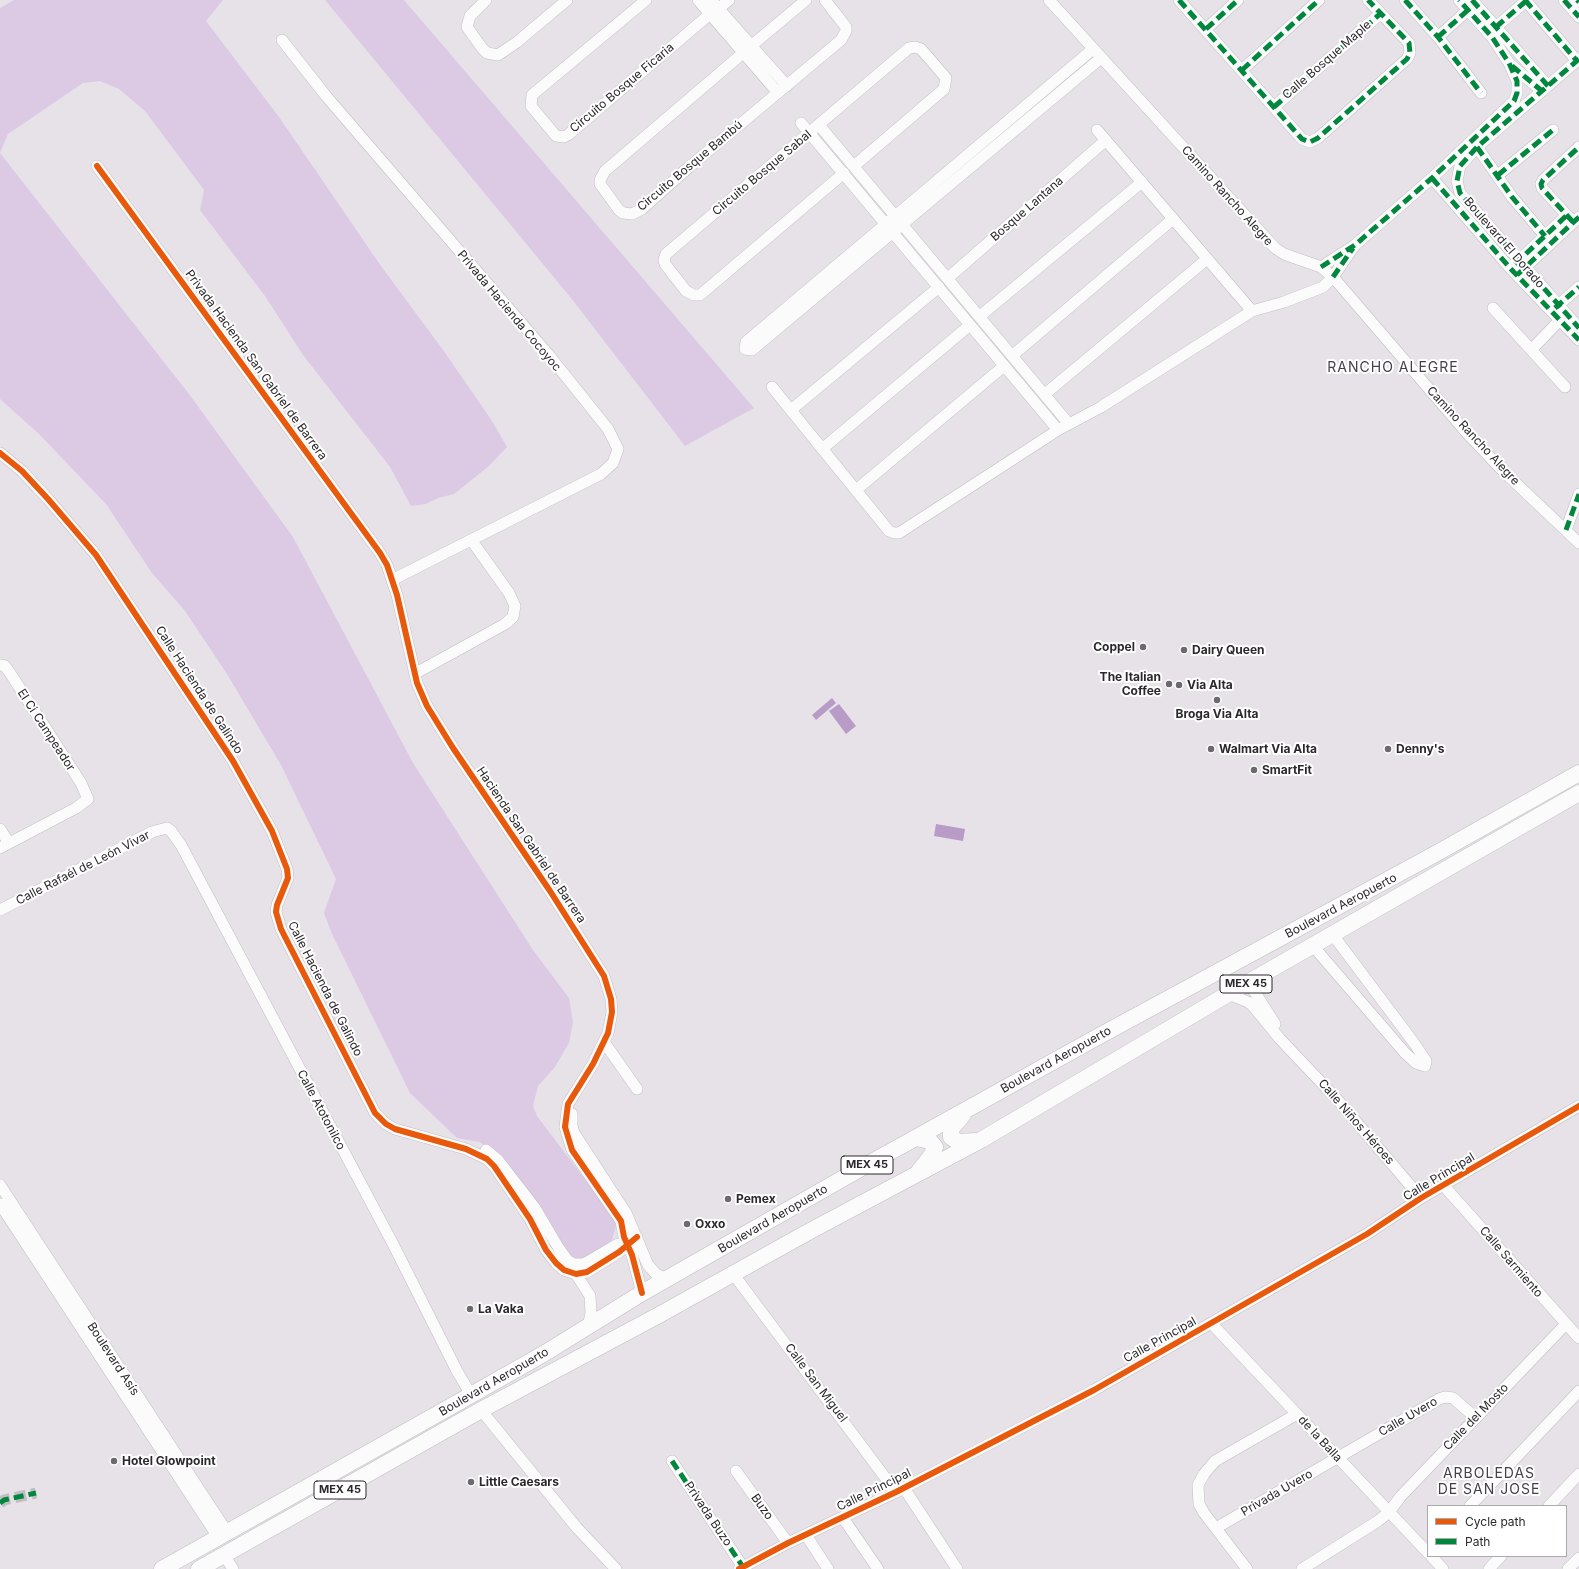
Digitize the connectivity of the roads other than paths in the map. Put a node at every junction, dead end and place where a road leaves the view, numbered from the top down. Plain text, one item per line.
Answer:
1 (486, 0) edge
2 (567, 0) edge
3 (646, 0) edge
4 (698, 0) edge
5 (711, 0) edge
6 (729, 0) edge
7 (806, 0) edge
8 (825, 0) edge
9 (1049, 0) edge
10 (1179, 0) edge
11 (1238, 0) edge
12 (1319, 0) edge
13 (1368, 0) edge
14 (1405, 0) edge
15 (1459, 0) edge
16 (1564, 0) edge
17 (1526, 1) edge
18 (1470, 5) edge
19 (714, 12) junction
20 (1380, 14) junction
21 (1579, 17) edge
22 (1496, 27) junction
23 (1206, 29) junction
24 (1438, 37) junction
25 (282, 40) dead end
26 (747, 50) junction
27 (1093, 50) junction
28 (1101, 58) junction
29 (1578, 60) edge
30 (1509, 63) junction
31 (1242, 70) junction
32 (787, 86) junction
33 (1545, 89) junction
34 (778, 93) junction
35 (1481, 94) dead end
36 (1274, 107) junction
37 (801, 123) dead end
38 (819, 125) junction
39 (1097, 130) dead end
40 (1553, 130) dead end
41 (810, 133) junction
42 (1106, 140) junction
43 (1478, 147) junction
44 (1579, 147) edge
45 (97, 166) dead end
46 (854, 166) junction
47 (844, 173) junction
48 (1498, 175) junction
49 (1432, 178) junction
50 (1142, 182) junction
51 (896, 216) junction
52 (1573, 218) edge
53 (1173, 219) junction
54 (887, 223) junction
55 (904, 225) junction
56 (894, 232) junction
57 (1545, 236) junction
58 (1355, 245) junction
59 (1207, 258) junction
60 (1321, 267) junction
61 (1518, 268) junction
62 (1333, 277) junction
63 (948, 278) junction
64 (939, 287) junction
65 (1579, 287) edge
66 (1493, 308) dead end
67 (1554, 309) junction
68 (1252, 311) junction
69 (980, 316) junction
70 (1559, 321) junction
71 (970, 325) junction
72 (1579, 328) edge
73 (1579, 340) edge
74 (1531, 350) junction
75 (1013, 355) junction
76 (1004, 366) junction
77 (772, 387) dead end
78 (1565, 387) dead end
79 (1045, 394) junction
80 (791, 410) junction
81 (1069, 424) junction
82 (1058, 430) junction
83 (822, 449) junction
84 (0, 453) edge
85 (856, 490) junction
86 (1578, 499) edge
87 (1566, 530) junction
88 (472, 541) junction
89 (1579, 543) edge
90 (392, 580) junction
91 (0, 665) edge
92 (416, 673) junction
93 (1579, 773) edge
94 (1579, 793) edge
95 (167, 828) joint
96 (0, 829) edge
97 (4, 846) edge
98 (0, 910) edge
99 (1333, 934) junction
100 (1314, 946) junction
101 (1249, 983) junction
102 (1228, 994) junction
103 (607, 1040) junction
104 (1289, 1047) junction
105 (637, 1089) dead end
106 (975, 1105) junction
107 (1579, 1106) edge
108 (916, 1138) junction
109 (981, 1140) junction
110 (597, 1177) junction
111 (914, 1177) junction
112 (0, 1185) edge
113 (1444, 1186) junction
114 (1421, 1198) junction
115 (0, 1204) edge
116 (636, 1234) junction
117 (626, 1240) junction
118 (577, 1269) junction
119 (50, 1271) junction
120 (734, 1275) junction
121 (667, 1279) junction
122 (642, 1294) junction
123 (1212, 1324) junction
124 (1566, 1324) junction
125 (588, 1326) junction
126 (1579, 1338) edge
127 (1579, 1390) edge
128 (471, 1395) junction
129 (481, 1410) junction
130 (1297, 1414) junction
131 (1476, 1418) junction
132 (1337, 1458) junction
133 (672, 1461) dead end
134 (736, 1471) dead end
135 (1579, 1474) edge
136 (900, 1490) junction
137 (1471, 1505) edge
138 (1550, 1505) edge
139 (1389, 1512) junction
140 (843, 1518) junction
141 (1216, 1528) junction
142 (223, 1534) junction
143 (806, 1535) junction
144 (788, 1543) junction
145 (1427, 1551) edge
146 (224, 1554) junction
147 (1432, 1557) edge
148 (1500, 1557) edge
149 (1579, 1558) edge
150 (741, 1568) edge
151 (162, 1569) edge
152 (199, 1569) edge
153 (233, 1569) edge
154 (616, 1569) edge
155 (828, 1569) edge
156 (878, 1569) edge
157 (957, 1569) edge
158 (1247, 1569) edge
159 (1302, 1569) edge
160 (1443, 1569) edge
161 (1489, 1569) edge
162 (1568, 1569) edge

1 - 2 street
3 - 19 street, Circuito Bosque Ficaria
4 - 19 street
5 - 19 street
6 - 19 street, Circuito Bosque Ficaria
7 - 26 street, Circuito Bosque Bambú
8 - 32 street, Circuito Bosque Bambú
9 - 27 street, Camino Rancho Alegre
10 - 23 street
11 - 23 street
12 - 31 street
13 - 20 street
14 - 24 street
15 - 18 street
16 - 21 street
17 - 22 street
17 - 29 street
18 - 22 street
18 - 24 street
18 - 30 street
19 - 26 street
20 - 36 street, Calle Bosque Maple
20 - 36 street
22 - 33 street
23 - 31 street
24 - 35 street
25 - 88 street, Privada Hacienda Cocoyoc
26 - 32 street
26 - 34 street
26 - 34 street, Circuito Bosque Bambú
27 - 28 street, Camino Rancho Alegre
27 - 51 street
28 - 55 street
28 - 60 street, Camino Rancho Alegre
29 - 33 street, Boulevard El Dorado
30 - 33 street
30 - 49 street
31 - 36 street
32 - 34 street, Circuito Bosque Bambú
33 - 43 street, Boulevard El Dorado
37 - 41 street
38 - 41 street, Circuito Bosque Sabal
38 - 46 street
38 - 46 street, Circuito Bosque Sabal
39 - 42 street
40 - 48 street
41 - 47 street
41 - 47 street, Circuito Bosque Sabal
42 - 50 street
42 - 63 street, Bosque Lantana
43 - 48 street
43 - 61 street, Boulevard El Dorado
44 - 52 street
45 - 90 street, Privada Hacienda San Gabriel de Barrera
46 - 51 street
47 - 54 street
48 - 57 street
49 - 58 street
49 - 61 street, Boulevard El Dorado
50 - 53 street
50 - 69 street
51 - 54 street
51 - 55 street
52 - 57 street
52 - 61 street
53 - 59 street
53 - 75 street
54 - 56 street
54 - 56 street
55 - 56 street
55 - 63 street
56 - 64 street
57 - 61 street
58 - 60 street
58 - 62 street
59 - 68 street
59 - 79 street
60 - 62 street, Camino Rancho Alegre
61 - 67 street, Boulevard El Dorado
62 - 68 street
62 - 87 street, Camino Rancho Alegre
63 - 69 street
64 - 71 street
64 - 80 street
65 - 67 street
66 - 74 street
67 - 70 street, Boulevard El Dorado
67 - 72 street, Boulevard El Dorado
68 - 81 street
69 - 75 street
70 - 73 street, Boulevard El Dorado
70 - 74 street
71 - 76 street
71 - 83 street
74 - 78 street
75 - 79 street
76 - 82 street
76 - 85 street
77 - 80 street
79 - 81 street
80 - 83 street
81 - 82 street
82 - 85 street
83 - 85 street
84 - 118 street, Calle Hacienda de Galindo
86 - 87 street
87 - 89 street
88 - 90 street, Privada Hacienda Cocoyoc
88 - 92 street
90 - 92 street, Privada Hacienda San Gabriel de Barrera
91 - 97 street, El Ci Campeador
92 - 103 street, Hacienda San Gabriel de Barrera
93 - 106 highway, Boulevard Aeropuerto / MEX 45
94 - 99 highway, Boulevard Aeropuerto / MEX 45
95 - 98 street, Calle Rafaél de León Vivar
95 - 128 street, Calle Atotonilco
96 - 97 street
99 - 100 highway, Boulevard Aeropuerto / MEX 45
99 - 100 street
100 - 101 highway, Boulevard Aeropuerto / MEX 45
101 - 102 highway, Boulevard Aeropuerto / MEX 45
101 - 104 street, Calle Niños Héroes
102 - 104 street, Calle Niños Héroes
102 - 109 highway, Boulevard Aeropuerto / MEX 45
103 - 105 street
103 - 110 street, Hacienda San Gabriel de Barrera
104 - 114 street, Calle Niños Héroes
106 - 108 highway, Boulevard Aeropuerto / MEX 45
106 - 109 highway
107 - 113 street, Calle Principal
108 - 111 highway
108 - 121 highway, Boulevard Aeropuerto / MEX 45
109 - 111 highway, Boulevard Aeropuerto / MEX 45
110 - 116 street
110 - 117 street
111 - 120 highway, Boulevard Aeropuerto / MEX 45
112 - 119 street, Boulevard Asís
113 - 114 street, Calle Principal
113 - 124 street, Calle Sarmiento
114 - 123 street, Calle Principal
115 - 119 street, Boulevard Asís
116 - 117 street
116 - 121 street
117 - 118 street
117 - 122 street
118 - 125 street
119 - 142 street, Boulevard Asís
120 - 129 highway, Boulevard Aeropuerto / MEX 45
120 - 136 street, Calle San Miguel
121 - 122 highway, Boulevard Aeropuerto / MEX 45
122 - 125 highway, Boulevard Aeropuerto / MEX 45
123 - 130 street, de la Balla
123 - 136 street, Calle Principal
124 - 126 street, Calle Sarmiento
124 - 131 street, Calle del Mosto
125 - 128 highway, Boulevard Aeropuerto / MEX 45
127 - 137 street
128 - 142 highway, Boulevard Aeropuerto / MEX 45
129 - 146 highway, Boulevard Aeropuerto / MEX 45
129 - 154 street
130 - 132 street, de la Balla
130 - 141 street
131 - 132 street, Calle Uvero
131 - 139 street, Calle del Mosto
132 - 139 street, de la Balla
132 - 141 street, Privada Uvero
133 - 150 street, Privada Buzo
134 - 144 street, Buzo
135 - 138 street
136 - 140 street, Calle Principal
136 - 157 street, Calle San Miguel
139 - 145 street, de la Balla
139 - 159 street, Calle del Mosto
140 - 143 street, Calle Principal
140 - 156 street
141 - 158 street
142 - 151 highway, Boulevard Aeropuerto / MEX 45
143 - 144 street, Calle Principal
143 - 155 street
144 - 150 street, Calle Principal
146 - 152 highway, Boulevard Aeropuerto / MEX 45
146 - 153 street
147 - 160 street, de la Balla
148 - 161 street
149 - 162 street

